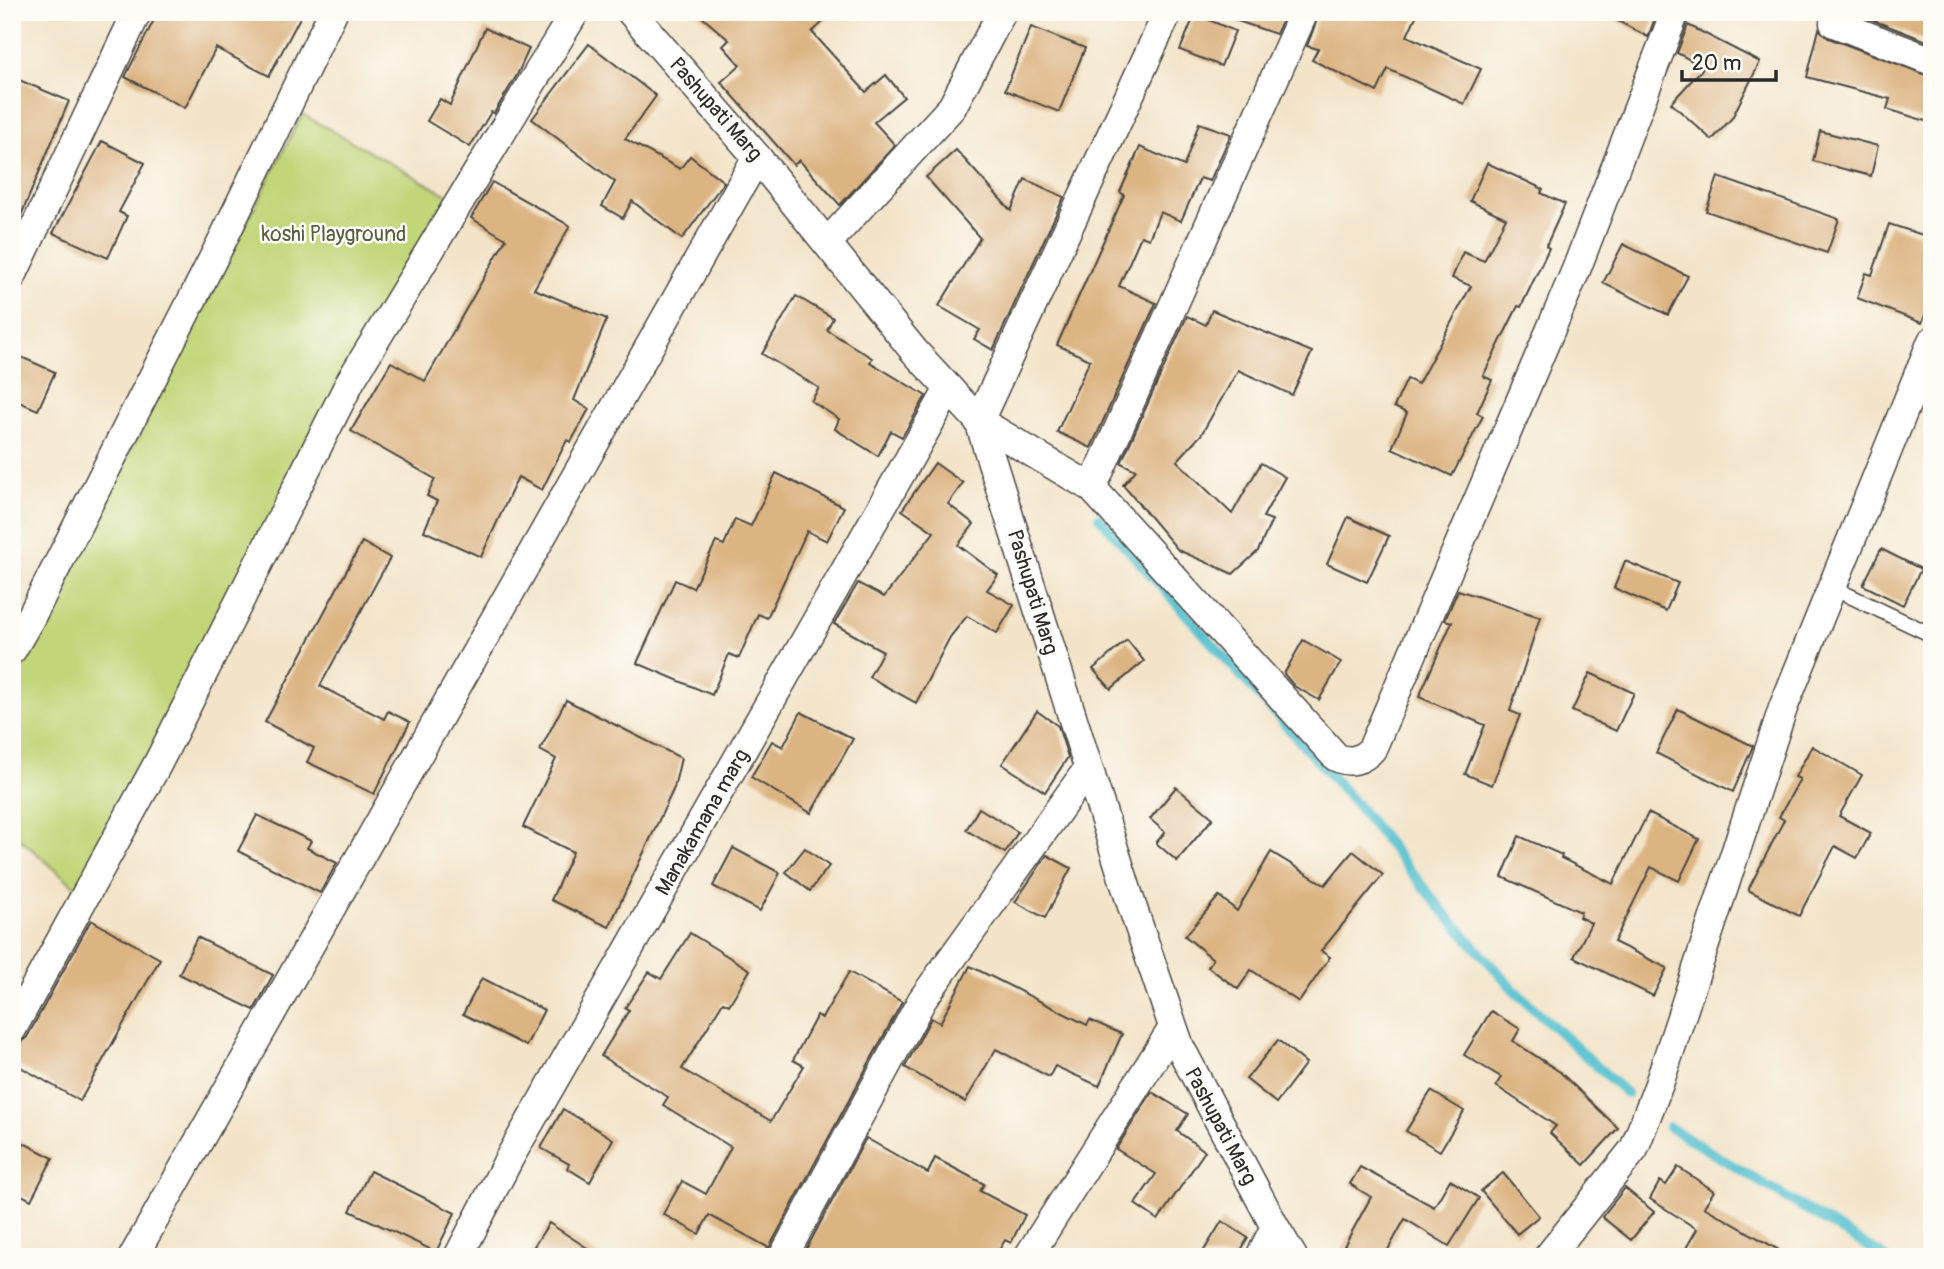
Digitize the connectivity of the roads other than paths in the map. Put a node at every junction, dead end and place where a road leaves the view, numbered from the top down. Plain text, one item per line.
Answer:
1 (137, 12) edge
2 (333, 12) edge
3 (575, 12) edge
4 (631, 12) edge
5 (1002, 12) edge
6 (1168, 12) edge
7 (1304, 12) edge
8 (1675, 12) edge
9 (1834, 23) dead end
10 (1932, 61) edge
11 (757, 157) junction
12 (828, 242) junction
13 (12, 276) edge
14 (1932, 341) edge
15 (949, 389) junction
16 (979, 421) junction
17 (1092, 488) junction
18 (1831, 587) junction
19 (1932, 635) edge
20 (12, 650) edge
21 (1088, 769) junction
22 (1173, 1028) junction
23 (12, 1029) edge
24 (1275, 1227) junction
25 (133, 1257) edge
26 (458, 1257) edge
27 (783, 1257) edge
28 (1028, 1257) edge
29 (1260, 1257) edge
30 (1293, 1257) edge
31 (1548, 1257) edge

1 - 13 street
2 - 20 street
3 - 23 street
4 - 11 street, Pashupati Marg
5 - 12 street
6 - 16 street
7 - 17 street
8 - 17 street
9 - 10 street
11 - 12 street, Pashupati Marg
11 - 25 street
12 - 15 street, Pashupati Marg
14 - 18 street
15 - 16 street, Pashupati Marg
15 - 26 street, Manakamana marg
16 - 17 street
16 - 21 street, Pashupati Marg
18 - 19 lane
18 - 31 street
21 - 22 street, Pashupati Marg
21 - 27 street
22 - 24 street, Pashupati Marg
22 - 28 street
24 - 29 street
24 - 30 street, Pashupati Marg

